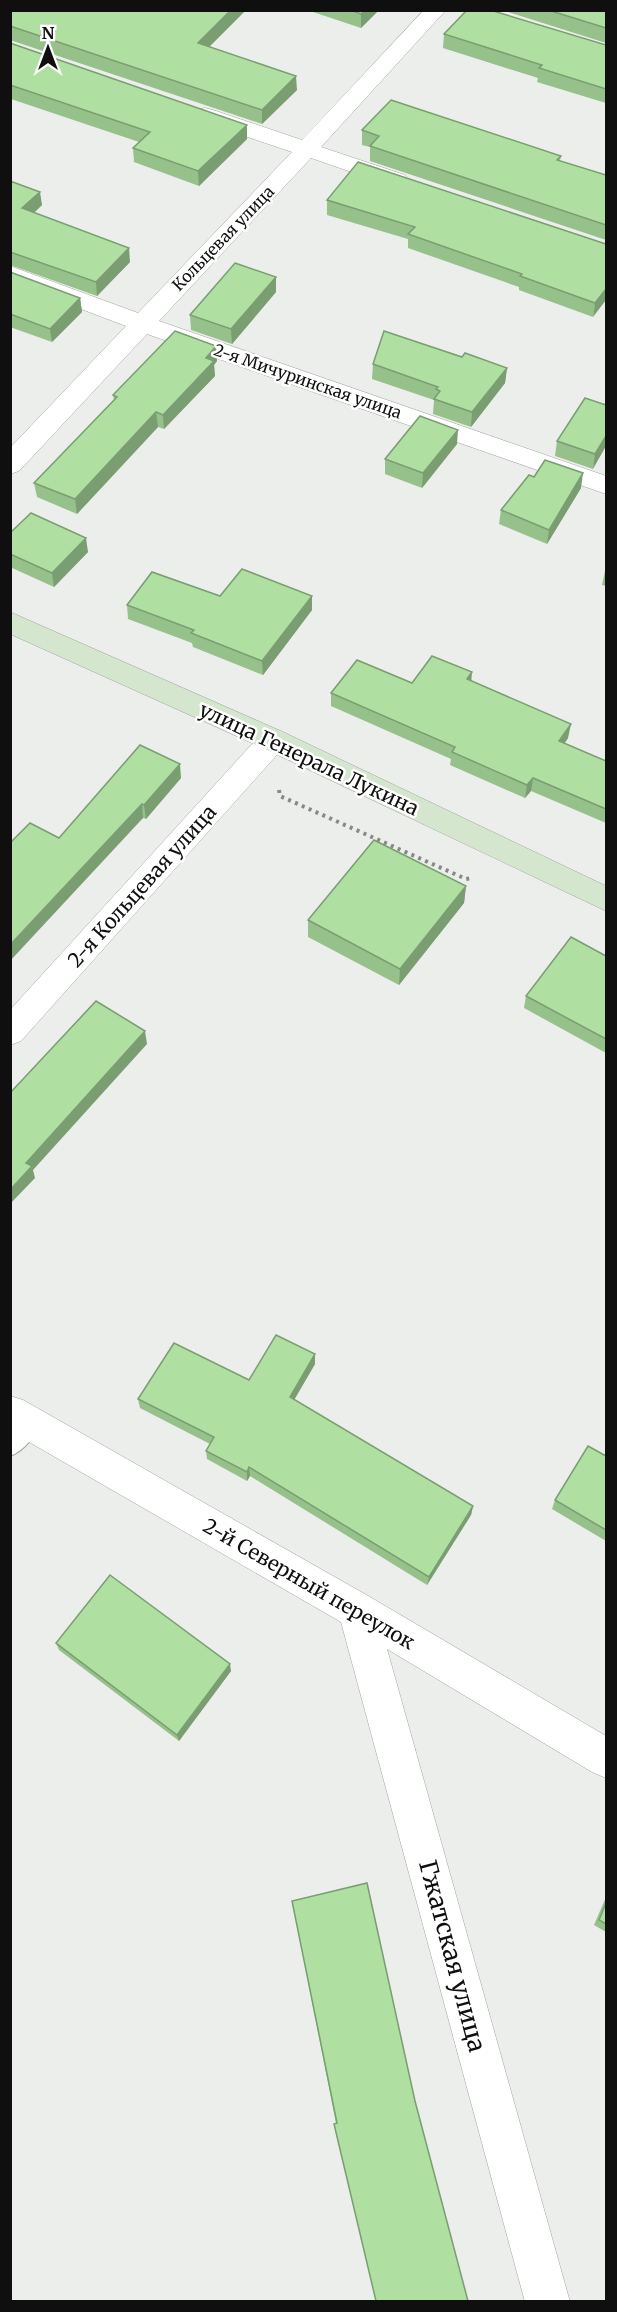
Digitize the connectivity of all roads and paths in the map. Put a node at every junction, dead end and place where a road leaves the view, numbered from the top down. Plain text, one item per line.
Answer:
1 (436, 10) edge
2 (186, 108) edge
3 (308, 150) junction
4 (418, 187) edge
5 (10, 273) edge
6 (141, 323) junction
7 (10, 465) edge
8 (606, 485) edge
9 (10, 622) edge
10 (273, 740) junction
11 (606, 899) edge
12 (10, 1032) edge
13 (17, 1426) edge
14 (357, 1610) junction
15 (606, 1758) edge
16 (548, 2301) edge

1 - 3 street, Кольцевая улица
2 - 3 street
3 - 4 street
3 - 6 street, Кольцевая улица
5 - 6 street, 2-я Мичуринская улица
6 - 7 street, Кольцевая улица
6 - 8 street, 2-я Мичуринская улица
9 - 10 main road, улица Генерала Лукина
10 - 11 main road, улица Генерала Лукина
10 - 12 street, 2-я Кольцевая улица
13 - 14 street, 2-й Северный переулок
14 - 15 street, 2-й Северный переулок
14 - 16 street, Гжатская улица

